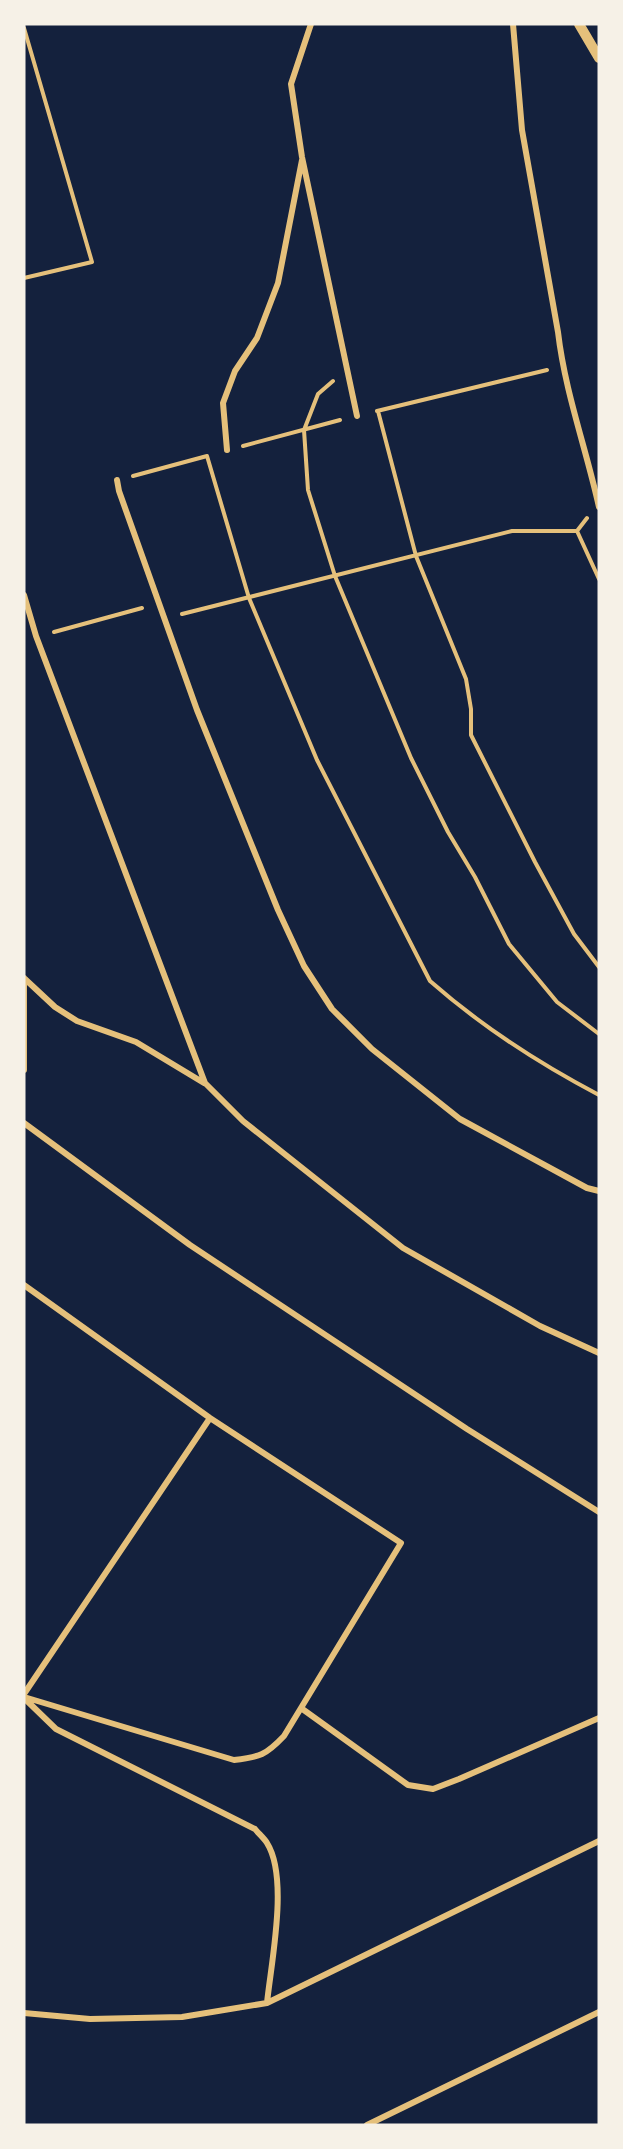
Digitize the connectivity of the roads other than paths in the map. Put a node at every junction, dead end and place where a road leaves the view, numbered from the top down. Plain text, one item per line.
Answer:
1 (311, 24) edge
2 (513, 24) edge
3 (579, 24) edge
4 (599, 58) edge
5 (302, 157) junction
6 (357, 416) dead end
7 (227, 450) dead end
8 (117, 480) dead end
9 (599, 505) edge
10 (24, 595) edge
11 (24, 979) edge
12 (24, 1070) edge
13 (205, 1083) junction
14 (24, 1123) edge
15 (599, 1191) edge
16 (24, 1286) edge
17 (599, 1353) edge
18 (210, 1418) junction
19 (599, 1512) edge
20 (24, 1696) edge
21 (301, 1708) junction
22 (599, 1718) edge
23 (599, 1842) edge
24 (267, 2003) junction
25 (599, 2012) edge
26 (26, 2014) edge
27 (367, 2125) edge

1 - 5 street
2 - 9 street
3 - 4 street
5 - 6 street
5 - 7 street
8 - 15 street
10 - 13 street
11 - 12 street
11 - 13 street
13 - 17 street
14 - 19 street
16 - 18 street
18 - 20 street
18 - 21 street
20 - 21 street
20 - 24 street
21 - 22 street
23 - 24 street
24 - 26 street
25 - 27 street

